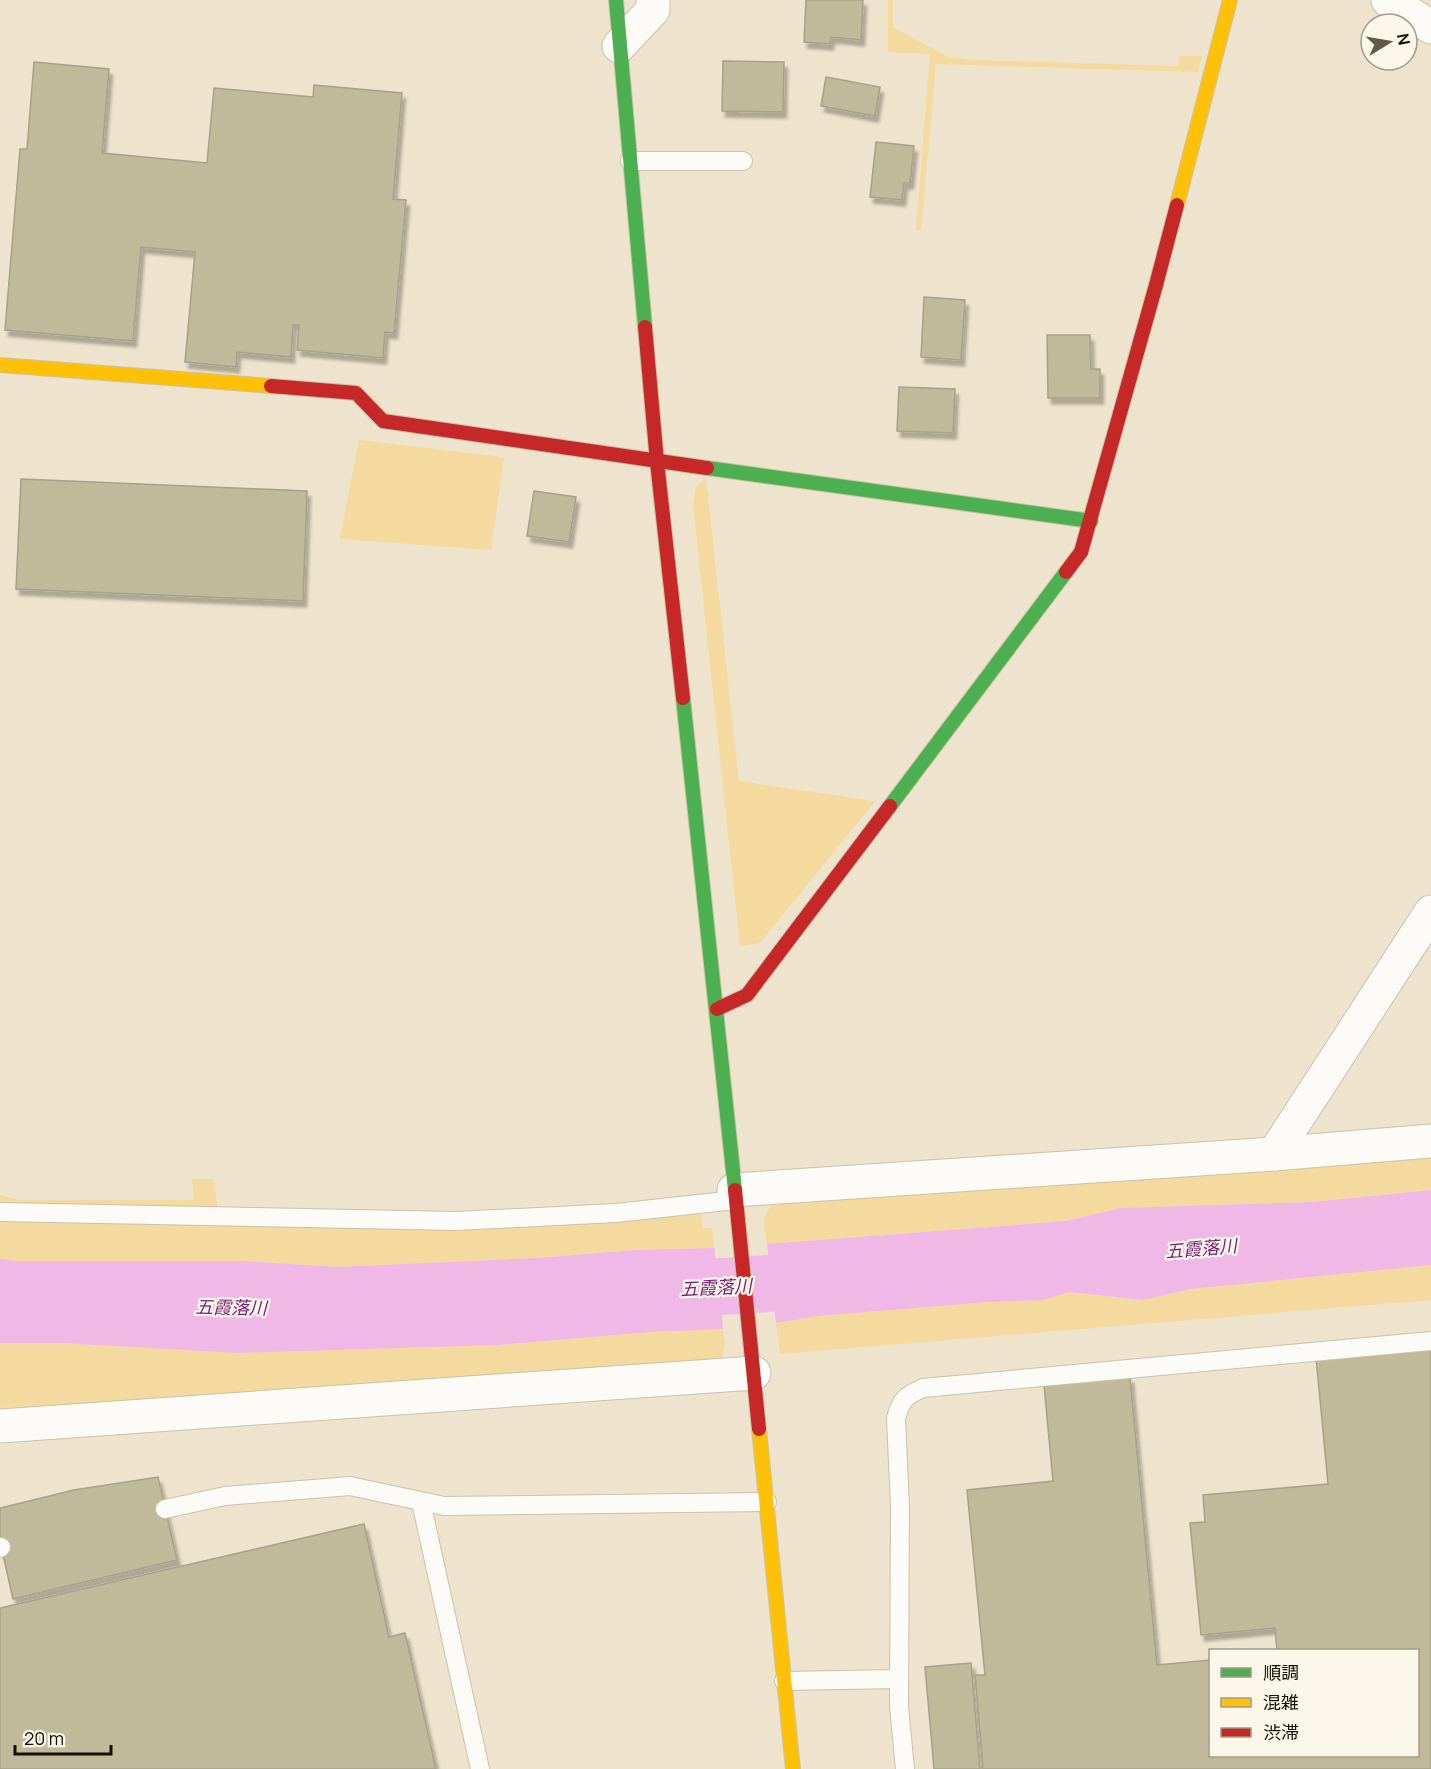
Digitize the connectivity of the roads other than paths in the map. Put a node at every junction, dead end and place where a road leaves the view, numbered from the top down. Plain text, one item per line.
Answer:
1 (616, 0) edge
2 (653, 0) edge
3 (1230, 0) edge
4 (1388, 0) edge
5 (1431, 27) edge
6 (620, 46) junction
7 (742, 160) dead end
8 (630, 161) junction
9 (0, 365) edge
10 (657, 462) junction
11 (1091, 521) junction
12 (1431, 912) edge
13 (717, 1009) junction
14 (1431, 1140) edge
15 (1274, 1154) junction
16 (735, 1195) junction
17 (0, 1212) edge
18 (1431, 1341) edge
19 (754, 1373) junction
20 (0, 1426) edge
21 (421, 1502) junction
22 (767, 1502) junction
23 (165, 1509) dead end
24 (899, 1679) junction
25 (784, 1681) junction
26 (480, 1769) edge
27 (793, 1769) edge
28 (905, 1769) edge

1 - 6 street
2 - 6 street
3 - 11 street
4 - 5 street
6 - 8 street
7 - 8 lane
8 - 10 street
9 - 10 street
10 - 11 street
10 - 13 street
11 - 13 street
12 - 15 street
13 - 16 street
14 - 15 street
15 - 16 street
16 - 17 lane
16 - 19 street
18 - 24 lane
19 - 20 street
19 - 22 street
21 - 22 lane
21 - 23 lane
21 - 26 lane
22 - 25 street
24 - 25 lane
24 - 28 lane
25 - 27 street

